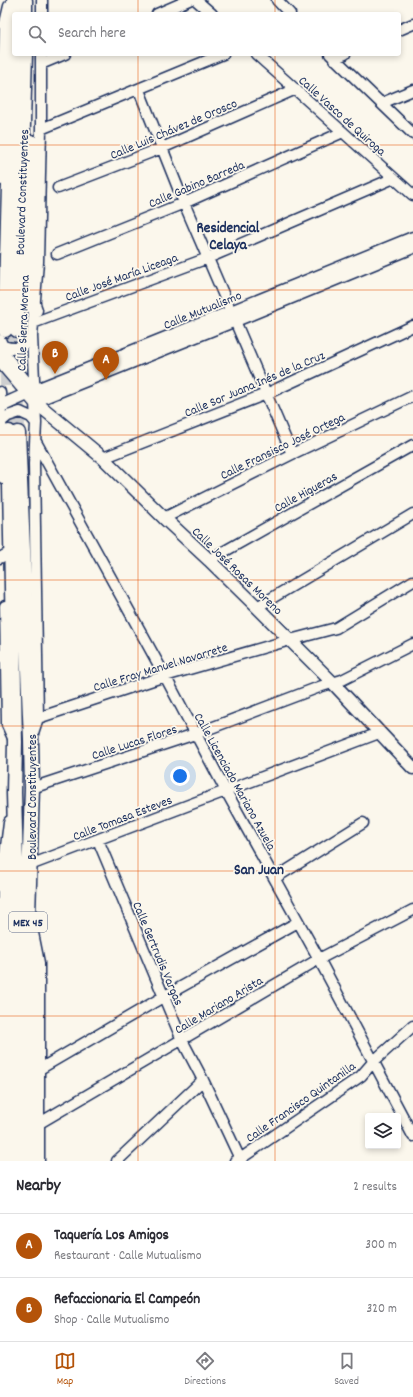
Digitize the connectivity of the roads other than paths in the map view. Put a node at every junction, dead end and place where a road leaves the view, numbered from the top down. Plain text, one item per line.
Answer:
1 (11, 0) edge
2 (14, 0) edge
3 (25, 0) edge
4 (42, 0) edge
5 (189, 0) edge
6 (196, 0) edge
7 (277, 0) edge
8 (14, 12) edge
9 (25, 12) edge
10 (42, 12) edge
11 (162, 12) edge
12 (210, 12) edge
13 (288, 12) edge
14 (413, 24) edge
15 (401, 29) edge
16 (13, 56) edge
17 (25, 56) edge
18 (25, 56) edge
19 (55, 56) edge
20 (218, 56) edge
21 (258, 56) edge
22 (332, 56) edge
23 (41, 59) edge
24 (139, 90) junction
25 (296, 90) junction
26 (413, 90) edge
27 (382, 103) junction
28 (41, 130) junction
29 (343, 132) junction
30 (413, 134) edge
31 (162, 148) junction
32 (394, 178) junction
33 (0, 180) edge
34 (58, 188) dead end
35 (413, 195) edge
36 (184, 203) junction
37 (413, 238) edge
38 (413, 247) edge
39 (57, 254) dead end
40 (208, 258) junction
41 (233, 316) junction
42 (34, 317) junction
43 (413, 326) edge
44 (7, 333) edge
45 (32, 336) junction
46 (0, 350) edge
47 (0, 362) edge
48 (0, 392) edge
49 (266, 394) junction
50 (32, 395) junction
51 (413, 396) edge
52 (1, 406) edge
53 (36, 423) junction
54 (10, 429) junction
55 (36, 442) junction
56 (413, 445) edge
57 (292, 454) junction
58 (103, 458) junction
59 (46, 460) junction
60 (34, 464) junction
61 (413, 514) edge
62 (164, 518) junction
63 (2, 556) edge
64 (209, 560) junction
65 (413, 581) edge
66 (257, 607) junction
67 (290, 640) junction
68 (413, 644) edge
69 (165, 676) junction
70 (333, 683) junction
71 (38, 718) junction
72 (3, 726) edge
73 (379, 733) junction
74 (195, 734) junction
75 (31, 739) junction
76 (15, 742) junction
77 (413, 768) edge
78 (32, 788) junction
79 (226, 791) junction
80 (363, 823) dead end
81 (98, 840) junction
82 (30, 866) junction
83 (275, 878) junction
84 (413, 910) edge
85 (28, 915) junction
86 (298, 922) junction
87 (319, 959) junction
88 (163, 997) junction
89 (413, 1026) edge
90 (182, 1040) junction
91 (374, 1061) junction
92 (38, 1070) junction
93 (203, 1080) junction
94 (10, 1103) edge
95 (38, 1124) junction
96 (413, 1136) edge
97 (239, 1160) edge
98 (2, 1161) edge
99 (13, 1161) edge
100 (26, 1161) edge
101 (38, 1161) edge
102 (117, 1161) edge

1 - 33 street
2 - 8 highway, Boulevard Constituyentes
3 - 9 highway
4 - 10 street
5 - 11 street
6 - 12 street
7 - 13 street
14 - 15 street
16 - 44 highway, Boulevard Constituyentes
17 - 44 highway, Boulevard Constituyentes
18 - 42 highway
19 - 23 street
20 - 24 street
21 - 25 street, Calle Vasco de Quiroga
22 - 27 street
23 - 28 street, Calle Sierra Morena
24 - 28 street
24 - 31 street
25 - 29 street, Calle Vasco de Quiroga
25 - 31 street, Calle Luis Chávez de Orosco
26 - 27 street
27 - 30 street
28 - 42 street, Calle Sierra Morena
29 - 32 street, Calle Vasco de Quiroga
29 - 36 street, Calle Gabino Barreda
31 - 34 street, Calle Luis Chávez de Orosco
31 - 36 street
32 - 35 street, Calle Vasco de Quiroga
32 - 40 street, Calle José María Liceaga
36 - 39 street, Calle Gabino Barreda
36 - 40 street
37 - 41 main road, Calle Mutualismo
38 - 41 main road, Calle Mutualismo
40 - 41 street
40 - 42 street, Calle José María Liceaga
41 - 49 street
41 - 50 main road, Calle Mutualismo
42 - 45 street, Calle Sierra Morena
43 - 49 street, Calle Sor Juana Inés de la Cruz
44 - 45 street
45 - 50 street, Calle Sierra Morena
46 - 50 street
47 - 50 main road, Calle José Rosas Moreno
48 - 52 street
49 - 57 street
49 - 58 street, Calle Sor Juana Inés de la Cruz
50 - 52 main road, Calle Mutualismo
50 - 53 street, Calle Sierra Morena
50 - 58 main road, Calle José Rosas Moreno
51 - 57 street, Calle Fransisco José Ortega
52 - 54 street
53 - 54 street
53 - 55 street, Calle Sierra Morena
54 - 63 street
54 - 75 highway, Boulevard Constituyentes / MEX 45
54 - 76 highway, Boulevard Constituyentes / MEX 45
55 - 59 street, Calle Licenciado Mariano Azuela
55 - 60 street, Calle Sierra Morena
56 - 64 street, Calle Higueras
57 - 62 street, Calle Fransisco José Ortega
58 - 62 main road, Calle José Rosas Moreno
59 - 60 street
59 - 69 street, Calle Licenciado Mariano Azuela
60 - 71 street, Calle Sierra Morena
61 - 66 street
62 - 64 main road, Calle José Rosas Moreno
63 - 72 street
64 - 66 main road, Calle José Rosas Moreno
65 - 67 street, Calle Fray Manuel Navarrete
66 - 67 main road, Calle José Rosas Moreno
67 - 69 street, Calle Fray Manuel Navarrete
67 - 70 main road, Calle José Rosas Moreno
68 - 70 street, Calle Lucas Flores
69 - 71 street, Calle Fray Manuel Navarrete
69 - 74 street, Calle Licenciado Mariano Azuela
70 - 73 main road, Calle José Rosas Moreno
70 - 74 street, Calle Lucas Flores
71 - 75 street, Calle Sierra Morena
72 - 76 street
73 - 77 main road, Calle José Rosas Moreno
73 - 79 street, Calle Tomasa Esteves
74 - 78 street, Calle Lucas Flores
74 - 79 street, Calle Licenciado Mariano Azuela
75 - 78 highway, Boulevard Constituyentes / MEX 45
76 - 94 highway, Boulevard Constituyentes / MEX 45
78 - 82 highway, Boulevard Constituyentes / MEX 45
79 - 81 street, Calle Tomasa Esteves
79 - 83 street, Calle Licenciado Mariano Azuela
80 - 83 street
81 - 82 street, Calle Tomasa Esteves
81 - 88 street, Calle Gertrudis Vargas
82 - 85 highway, Boulevard Constituyentes / MEX 45
83 - 86 street, Calle Licenciado Mariano Azuela
84 - 87 street, Calle Mariano Arista
85 - 92 main road
85 - 94 highway, Boulevard Constituyentes / MEX 45
86 - 87 street, Calle Licenciado Mariano Azuela
86 - 88 street
87 - 90 street, Calle Mariano Arista
87 - 91 street, Calle Licenciado Mariano Azuela
88 - 90 street, Calle Gertrudis Vargas
88 - 92 street
89 - 91 street, Calle Francisco Quintanilla
90 - 93 street, Calle Gertrudis Vargas
90 - 95 street, Calle Mariano Arista
91 - 96 street, Calle Licenciado Mariano Azuela
91 - 97 street, Calle Francisco Quintanilla
92 - 95 main road
93 - 97 street, Calle Gertrudis Vargas
93 - 102 street
94 - 98 main road
94 - 99 highway, Boulevard Constituyentes / MEX 45
94 - 100 highway, Boulevard Constituyentes / MEX 45
95 - 101 main road

